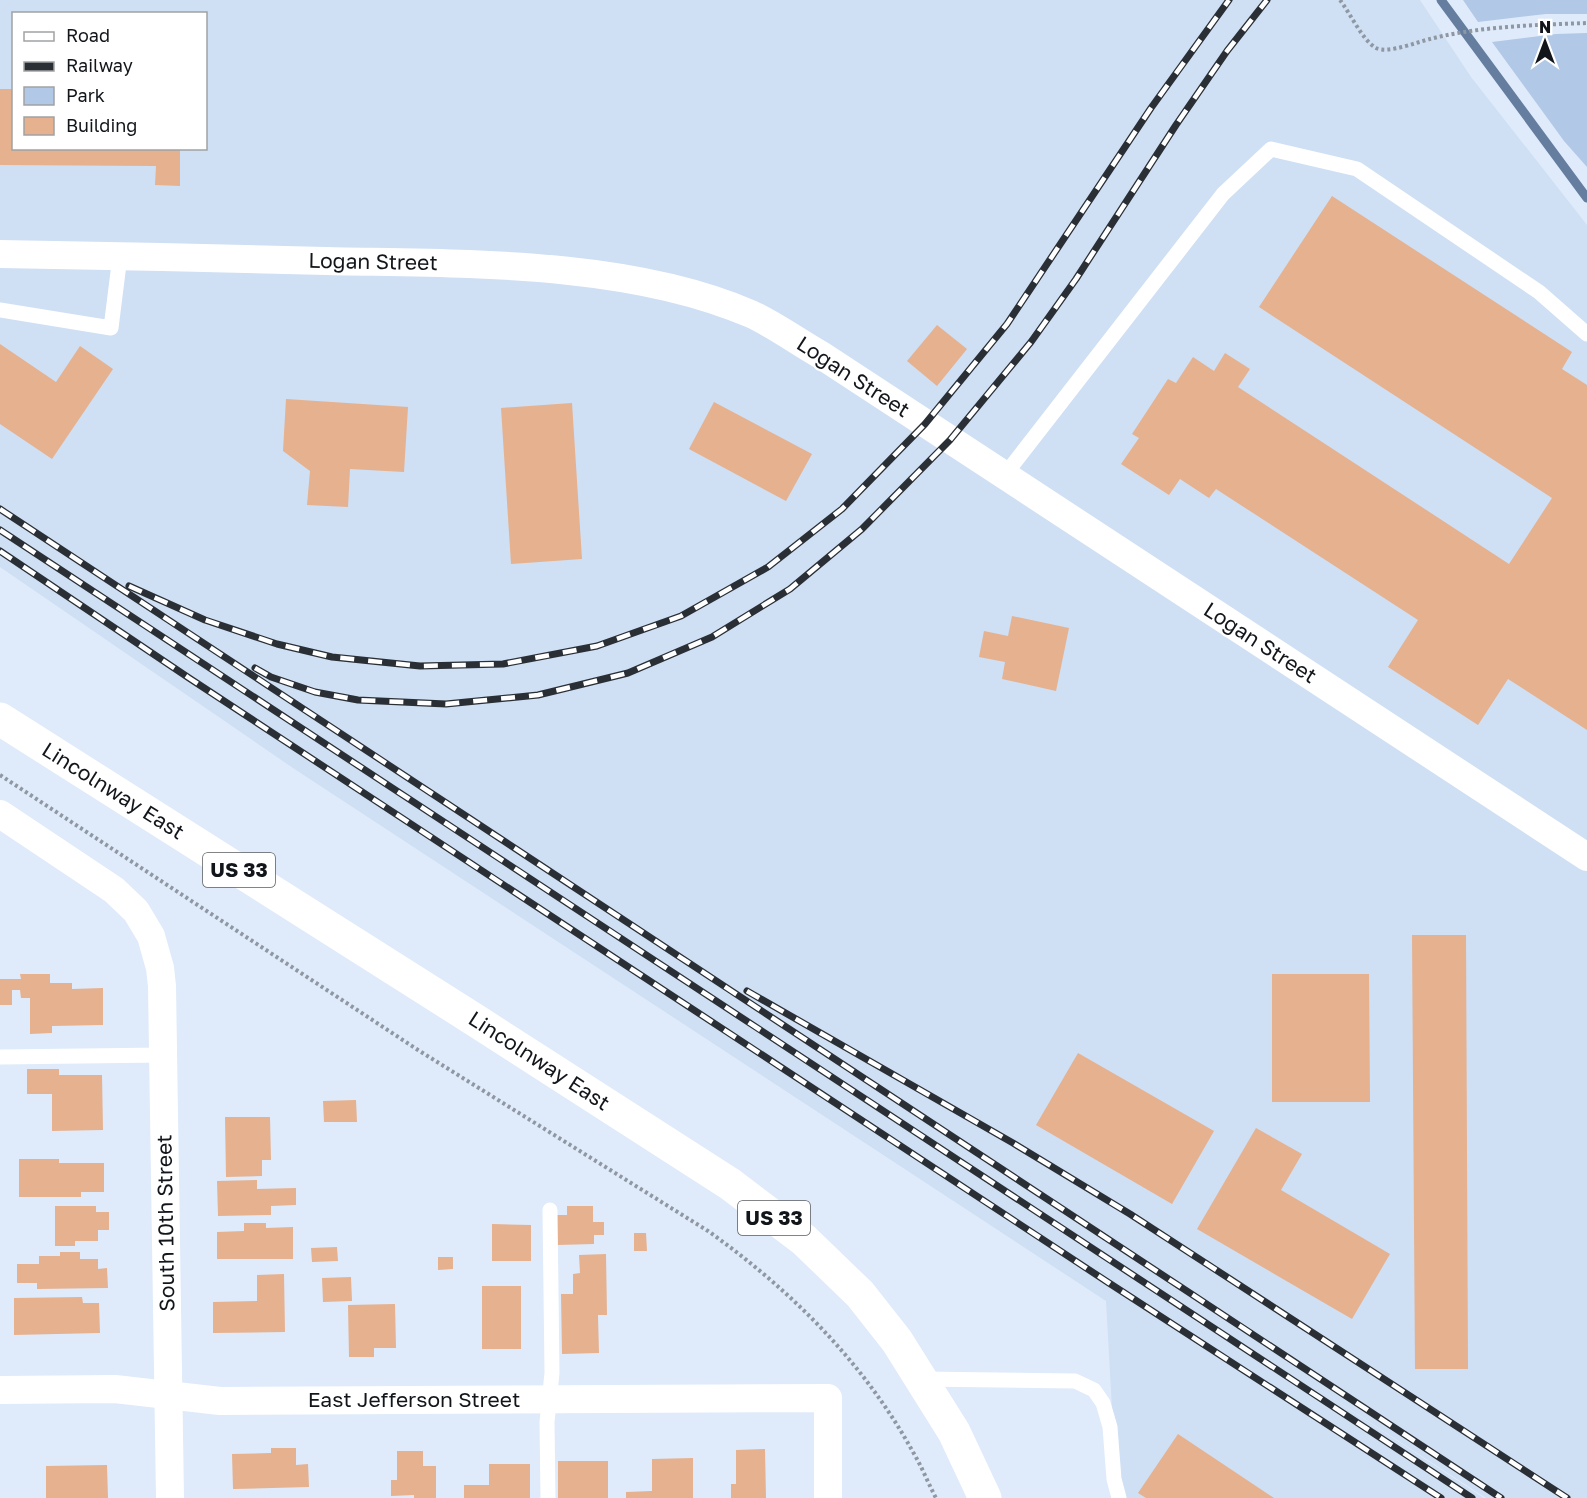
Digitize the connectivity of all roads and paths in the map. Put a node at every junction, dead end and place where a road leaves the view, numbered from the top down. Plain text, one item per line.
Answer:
1 (1340, 0) edge
2 (1587, 23) edge
3 (0, 254) edge
4 (120, 256) junction
5 (0, 310) edge
6 (1587, 334) edge
7 (1005, 476) junction
8 (0, 719) edge
9 (0, 775) edge
10 (0, 814) edge
11 (1587, 857) edge
12 (164, 1055) junction
13 (0, 1057) edge
14 (550, 1210) dead end
15 (921, 1379) junction
16 (0, 1390) edge
17 (168, 1395) junction
18 (550, 1398) junction
19 (170, 1498) edge
20 (548, 1498) edge
21 (828, 1498) edge
22 (936, 1498) edge
23 (985, 1498) edge
24 (1119, 1498) edge

1 - 2 path
3 - 4 street, Logan Street
4 - 5 lane
4 - 7 street, Logan Street
6 - 7 lane
7 - 11 street, Logan Street
8 - 15 highway, Lincolnway East / US 33
9 - 22 path
10 - 12 street, South 10th Street
12 - 13 lane
12 - 17 street, South 10th Street
14 - 18 lane
15 - 23 highway, Lincolnway East / US 33
15 - 24 lane
16 - 17 street, East Jefferson Street
17 - 18 street, East Jefferson Street
17 - 19 street, South 10th Street
18 - 20 lane
18 - 21 street, East Jefferson Street

